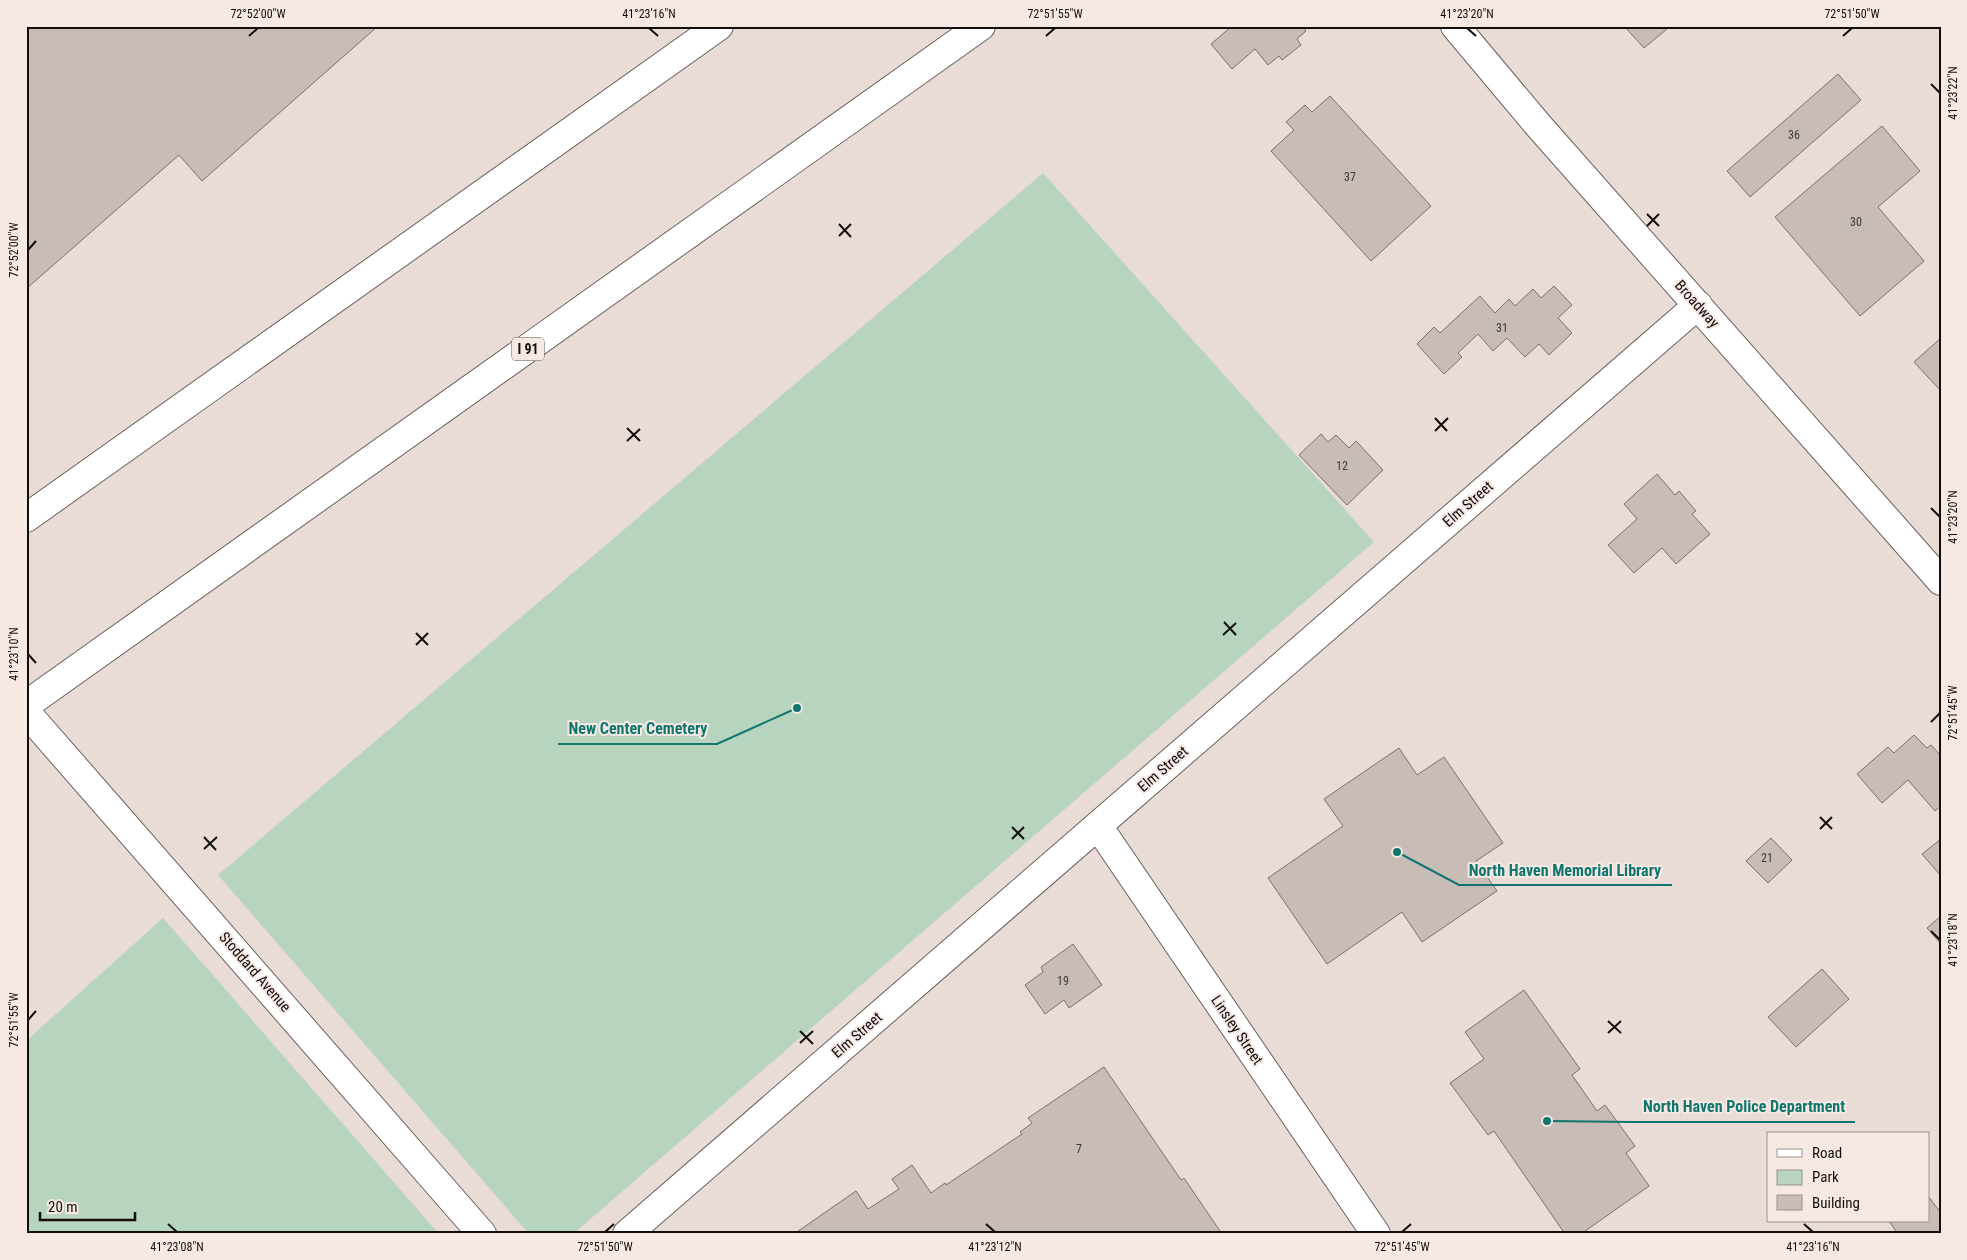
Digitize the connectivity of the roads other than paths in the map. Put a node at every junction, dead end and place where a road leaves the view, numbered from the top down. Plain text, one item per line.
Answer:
1 (719, 26) edge
2 (981, 26) edge
3 (1455, 26) edge
4 (1698, 305) junction
5 (26, 518) edge
6 (1941, 581) edge
7 (26, 705) edge
8 (26, 712) edge
9 (1098, 826) junction
10 (482, 1234) edge
11 (627, 1234) edge
12 (1376, 1234) edge

1 - 5 main road
2 - 7 main road, I 91
3 - 4 main road, Broadway
4 - 6 main road, Broadway
4 - 9 main road, Elm Street
8 - 10 main road, Stoddard Avenue
9 - 11 main road, Elm Street
9 - 12 main road, Linsley Street

